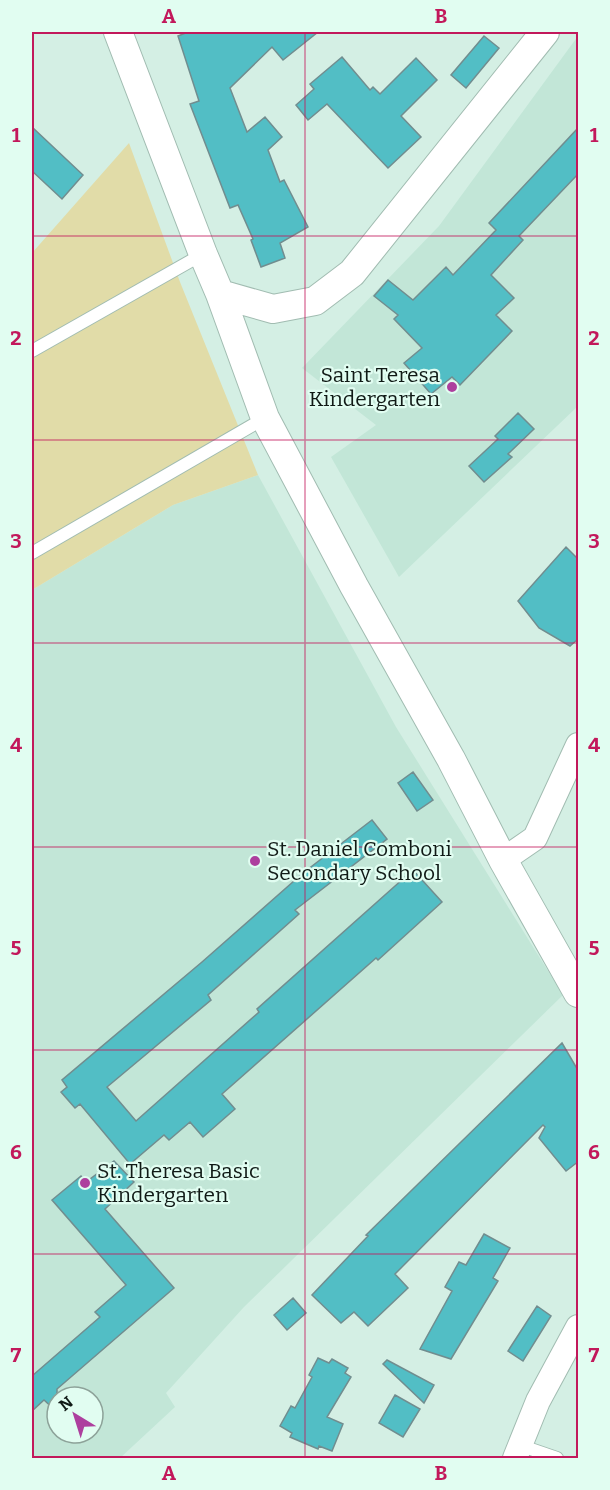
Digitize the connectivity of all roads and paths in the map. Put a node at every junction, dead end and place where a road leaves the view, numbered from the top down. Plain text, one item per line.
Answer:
1 (118, 32) edge
2 (544, 32) edge
3 (202, 254) junction
4 (220, 294) junction
5 (32, 351) edge
6 (265, 418) junction
7 (32, 553) edge
8 (579, 745) edge
9 (503, 860) junction
10 (579, 993) edge
11 (579, 1327) edge
12 (519, 1452) edge
13 (557, 1458) edge

1 - 3 street
2 - 4 street
3 - 4 street
3 - 5 lane
4 - 6 street
6 - 7 lane
6 - 9 street
8 - 9 street
9 - 10 street
11 - 12 street
12 - 13 lane

